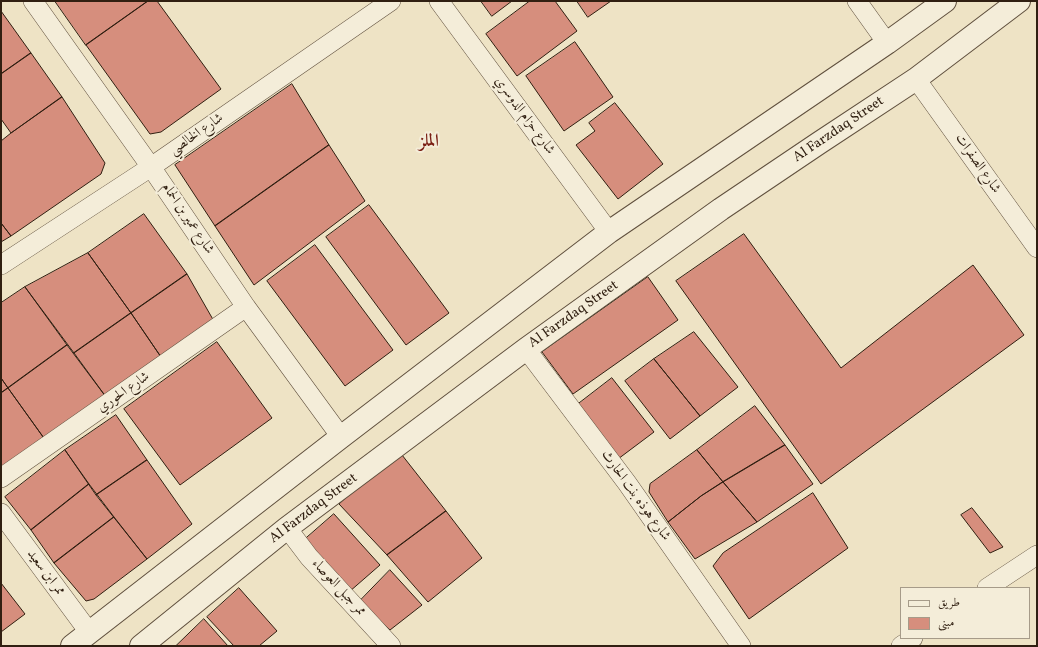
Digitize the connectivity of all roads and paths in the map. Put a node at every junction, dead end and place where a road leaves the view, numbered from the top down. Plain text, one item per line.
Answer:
1 (33, 1) edge
2 (391, 1) edge
3 (439, 1) edge
4 (857, 1) edge
5 (945, 1) edge
6 (1019, 1) edge
7 (887, 43) junction
8 (916, 79) junction
9 (151, 167) junction
10 (609, 232) junction
11 (1037, 248) edge
12 (1, 265) edge
13 (246, 307) junction
14 (526, 349) junction
15 (341, 437) junction
16 (1, 478) edge
17 (1, 513) edge
18 (287, 528) junction
19 (1037, 554) edge
20 (988, 587) edge
21 (89, 632) junction
22 (912, 639) edge
23 (387, 644) edge
24 (72, 646) edge
25 (141, 646) edge
26 (741, 646) edge
27 (901, 646) edge

1 - 9 street, شارع عمير بن الحمام
2 - 9 street, شارع الخالصي
3 - 10 street, شارع حزام الدوسري
4 - 7 street
5 - 7 street
6 - 8 street, Al Farzdaq Street
7 - 10 street
8 - 11 street, شارع الصفرات
8 - 14 street, Al Farzdaq Street
9 - 12 street, شارع الخالصي
9 - 13 street, شارع عمير بن الحمام
10 - 15 street
13 - 15 street, شارع عمير بن الحمام
13 - 16 street, شارع الحوري
14 - 18 street, Al Farzdaq Street
14 - 26 street, شارع هوذه بنت الحارث
15 - 21 street
17 - 21 street, ممر ابن سعيد
18 - 23 street, ممر جبل العوصاء
18 - 25 street, Al Farzdaq Street
19 - 20 street
21 - 24 street
22 - 27 street

